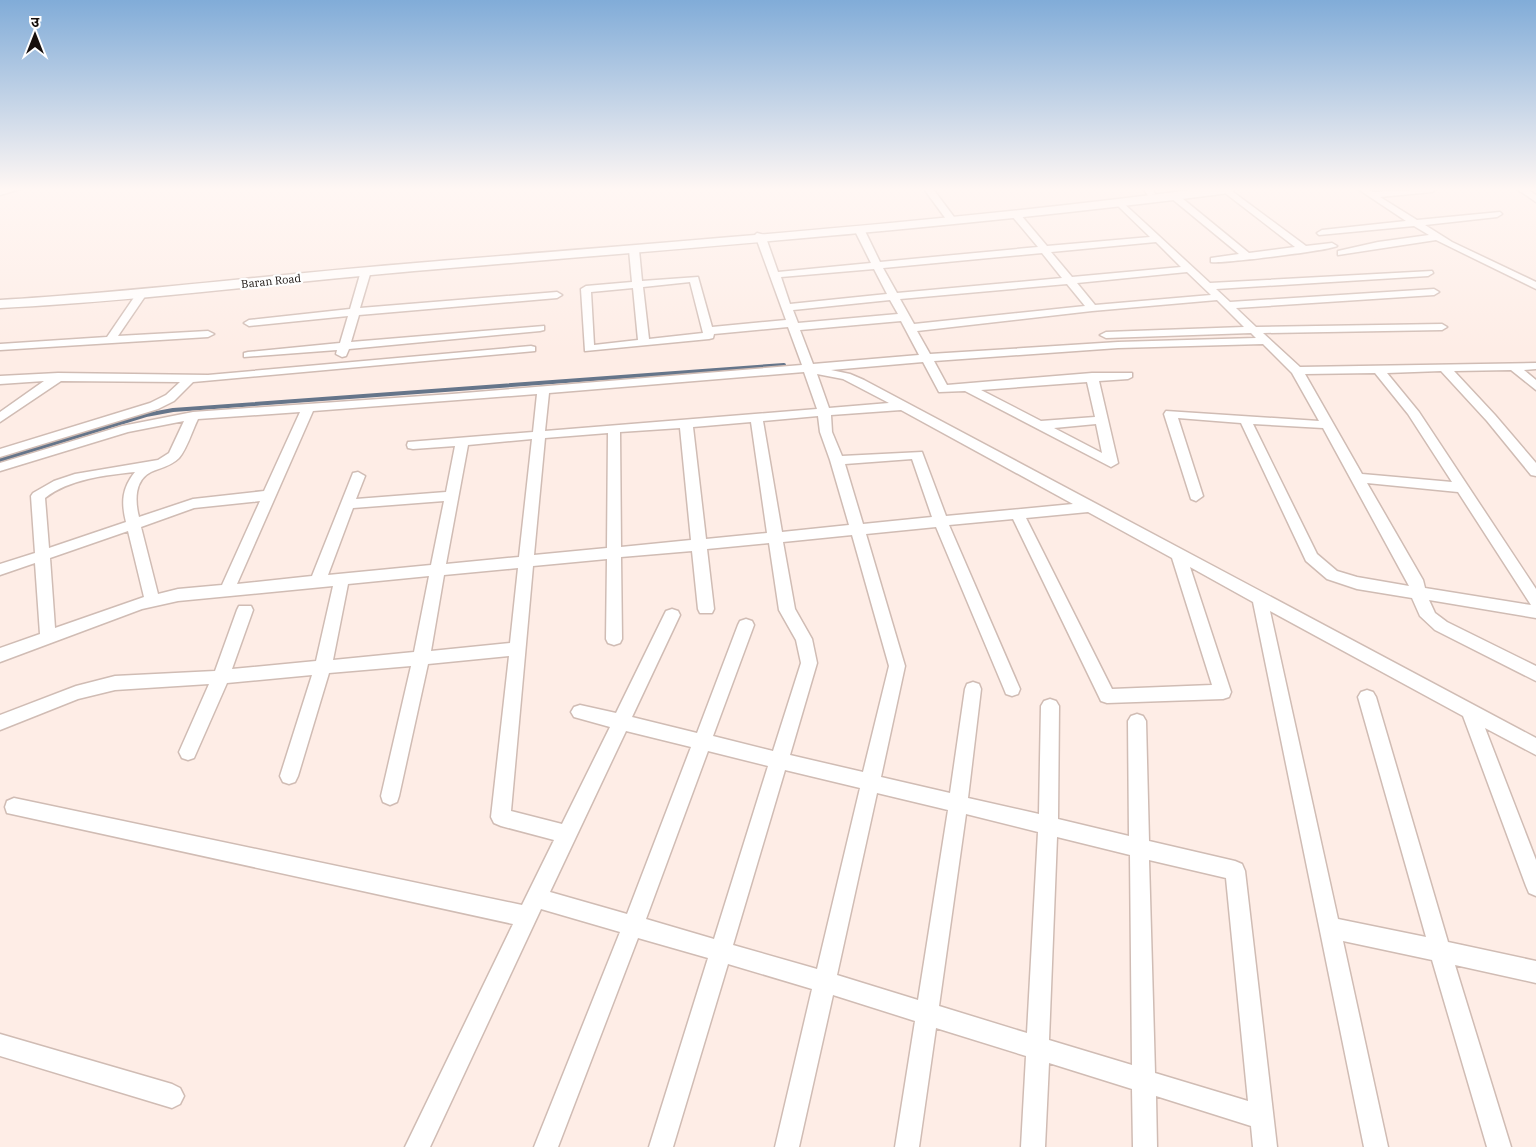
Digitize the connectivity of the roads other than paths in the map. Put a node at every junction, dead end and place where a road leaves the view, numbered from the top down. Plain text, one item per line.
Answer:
1 (683, 243) edge
2 (707, 243) edge
3 (763, 243) edge
4 (866, 243) edge
5 (1040, 243) edge
6 (1122, 243) edge
7 (1161, 243) edge
8 (1233, 243) edge
9 (1296, 243) edge
10 (1397, 243) edge
11 (1450, 243) edge
12 (1332, 246) dead end
13 (634, 250) junction
14 (1047, 250) junction
15 (1306, 250) junction
16 (1341, 253) dead end
17 (1247, 256) junction
18 (1214, 260) dead end
19 (876, 264) junction
20 (1188, 269) junction
21 (366, 271) junction
22 (1428, 273) dead end
23 (775, 275) junction
24 (256, 280) junction
25 (1072, 282) junction
26 (638, 284) junction
27 (1208, 286) junction
28 (1536, 286) edge
29 (1434, 292) dead end
30 (141, 295) junction
31 (557, 296) dead end
32 (1220, 296) junction
33 (894, 299) junction
34 (1, 304) edge
35 (1230, 305) junction
36 (787, 307) junction
37 (1092, 308) junction
38 (356, 312) junction
39 (905, 317) junction
40 (249, 323) dead end
41 (794, 325) junction
42 (1442, 327) dead end
43 (540, 328) dead end
44 (911, 328) junction
45 (1255, 330) junction
46 (708, 331) junction
47 (208, 334) dead end
48 (110, 340) junction
49 (1266, 341) junction
50 (644, 343) junction
51 (345, 346) junction
52 (0, 347) edge
53 (531, 348) dead end
54 (925, 354) junction
55 (248, 355) dead end
56 (807, 364) junction
57 (1514, 366) junction
58 (1536, 366) edge
59 (338, 367) junction
60 (1445, 369) junction
61 (1379, 370) junction
62 (1297, 371) junction
63 (1128, 375) dead end
64 (58, 377) junction
65 (1092, 377) junction
66 (0, 380) edge
67 (188, 380) junction
68 (1536, 386) edge
69 (966, 387) junction
70 (543, 390) junction
71 (902, 406) junction
72 (308, 408) junction
73 (824, 411) junction
74 (193, 416) junction
75 (756, 417) junction
76 (0, 418) edge
77 (1245, 419) junction
78 (1101, 420) junction
79 (686, 422) junction
80 (1040, 425) junction
81 (1328, 425) junction
82 (614, 428) junction
83 (538, 435) junction
84 (462, 442) junction
85 (413, 445) dead end
86 (0, 453) edge
87 (837, 460) junction
88 (154, 466) junction
89 (0, 467) edge
90 (1536, 472) edge
91 (358, 476) dead end
92 (1358, 478) junction
93 (1463, 488) junction
94 (269, 495) junction
95 (453, 496) junction
96 (1196, 496) dead end
97 (348, 504) junction
98 (1090, 507) junction
99 (1017, 514) junction
100 (134, 523) junction
101 (941, 523) junction
102 (858, 531) junction
103 (774, 537) junction
104 (698, 545) junction
105 (614, 553) junction
106 (1178, 554) junction
107 (41, 556) junction
108 (526, 561) junction
109 (0, 570) edge
110 (437, 570) junction
111 (342, 578) junction
112 (318, 581) junction
113 (227, 590) junction
114 (1418, 592) junction
115 (1260, 599) junction
116 (152, 600) junction
117 (1536, 601) edge
118 (706, 609) dead end
119 (244, 610) dead end
120 (1536, 612) edge
121 (672, 615) dead end
122 (746, 625) dead end
123 (48, 637) junction
124 (614, 639) dead end
125 (518, 649) junction
126 (0, 655) edge
127 (421, 658) junction
128 (323, 667) junction
129 (1536, 674) edge
130 (221, 677) junction
131 (973, 689) dead end
132 (1012, 689) dead end
133 (1367, 697) dead end
134 (1050, 706) dead end
135 (1470, 711) junction
136 (580, 712) dead end
137 (1137, 721) dead end
138 (0, 723) edge
139 (621, 723) junction
140 (700, 742) junction
141 (1536, 747) edge
142 (188, 752) dead end
143 (780, 762) junction
144 (289, 776) dead end
145 (870, 784) junction
146 (390, 796) dead end
147 (958, 805) junction
148 (14, 806) dead end
149 (1048, 827) junction
150 (568, 835) junction
151 (1139, 848) junction
152 (1536, 886) edge
153 (532, 908) junction
154 (633, 925) junction
155 (1328, 926) junction
156 (721, 951) junction
157 (1440, 951) junction
158 (1536, 972) edge
159 (825, 982) junction
160 (926, 1013) junction
161 (0, 1045) edge
162 (1039, 1048) junction
163 (1144, 1081) junction
164 (172, 1096) dead end
165 (1261, 1118) junction
166 (417, 1147) edge
167 (546, 1147) edge
168 (661, 1147) edge
169 (787, 1147) edge
170 (907, 1147) edge
171 (1033, 1147) edge
172 (1145, 1147) edge
173 (1265, 1147) edge
174 (1376, 1147) edge
175 (1499, 1147) edge

1 - 24 main road, Baran Road
2 - 13 main road, Baran Road
3 - 23 street
4 - 19 street
5 - 14 street
6 - 14 street
7 - 20 street
8 - 17 street
9 - 15 street
10 - 16 street
11 - 28 street
12 - 15 street
13 - 21 main road, Baran Road
13 - 26 street
14 - 19 street
14 - 25 street
15 - 17 street
17 - 18 street
19 - 23 street
19 - 33 street
20 - 25 street
20 - 27 street
21 - 24 main road, Baran Road
21 - 38 street
22 - 27 street
23 - 36 street
24 - 30 main road, Baran Road
24 - 34 main road, Baran Road
25 - 33 street
25 - 37 street
26 - 46 street
26 - 50 street
26 - 50 street
27 - 32 street
29 - 35 street
30 - 34 main road, Baran Road
30 - 48 street
31 - 38 street
32 - 35 street
32 - 37 street
33 - 36 street
33 - 39 street
35 - 45 street
36 - 41 street
37 - 44 street
38 - 40 street
38 - 51 street
39 - 41 street
39 - 44 street
41 - 46 street
41 - 56 street
42 - 45 street
43 - 51 street
44 - 54 street
45 - 49 street
45 - 54 street
46 - 50 street
47 - 48 street
48 - 52 street
49 - 54 street
49 - 62 street
51 - 55 street
51 - 59 street
53 - 59 street
54 - 56 street
54 - 69 street
56 - 70 street
56 - 71 street
56 - 73 street
57 - 58 street
57 - 60 street
57 - 68 street
59 - 67 street
60 - 61 street
60 - 90 street
61 - 62 street
61 - 93 street
62 - 81 street
63 - 65 street
64 - 66 street
64 - 67 street
64 - 76 street
65 - 69 street
65 - 78 street
67 - 86 street
69 - 80 street
70 - 72 street
70 - 83 street
71 - 73 street
71 - 98 street
72 - 74 street
72 - 94 street
73 - 75 street
73 - 87 street
74 - 88 street
74 - 89 street
75 - 79 street
75 - 103 street
77 - 81 street
77 - 96 street
77 - 114 street
78 - 80 street
78 - 80 street
79 - 82 street
79 - 104 street
81 - 92 street
82 - 83 street
82 - 105 street
83 - 84 street
83 - 108 street
84 - 85 street
84 - 95 street
87 - 101 street
87 - 102 street
88 - 100 street
88 - 107 street
91 - 97 street
92 - 93 street
92 - 114 street
93 - 117 street
94 - 100 street
94 - 113 street
95 - 97 street
95 - 110 street
97 - 112 street
98 - 99 street
98 - 106 street
99 - 101 street
99 - 106 street
100 - 107 street
100 - 116 street
101 - 102 street
101 - 132 street
102 - 103 street
102 - 145 street
103 - 104 street
103 - 143 street
104 - 105 street
104 - 118 street
105 - 108 street
105 - 124 street
106 - 115 street
107 - 109 street
107 - 123 street
108 - 110 street
108 - 125 street
110 - 111 street
110 - 127 street
111 - 112 street
111 - 128 street
112 - 113 street
113 - 116 street
114 - 120 street
114 - 129 street
115 - 135 street
115 - 155 street
116 - 123 street
119 - 130 street
121 - 139 street
122 - 140 street
123 - 126 street
125 - 127 street
125 - 150 street
127 - 128 street
127 - 146 street
128 - 130 street
128 - 144 street
130 - 138 street
130 - 142 street
131 - 147 street
133 - 157 street
134 - 149 street
135 - 141 street
135 - 152 street
136 - 139 street
137 - 151 street
139 - 140 street
139 - 150 street
140 - 143 street
140 - 154 street
143 - 145 street
143 - 156 street
145 - 147 street
145 - 159 street
147 - 149 street
147 - 160 street
148 - 153 street
149 - 151 street
149 - 162 street
150 - 153 street
151 - 163 street
151 - 165 street
153 - 154 street
153 - 166 street
154 - 156 street
154 - 167 street
155 - 157 street
155 - 174 street
156 - 159 street
156 - 168 street
157 - 158 street
157 - 175 street
159 - 160 street
159 - 169 street
160 - 162 street
160 - 170 street
161 - 164 street
162 - 163 street
162 - 171 street
163 - 165 street
163 - 172 street
165 - 173 street

